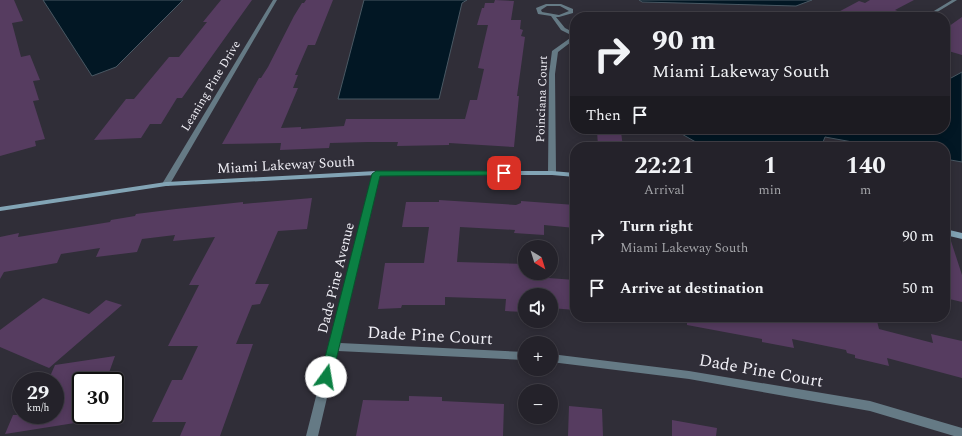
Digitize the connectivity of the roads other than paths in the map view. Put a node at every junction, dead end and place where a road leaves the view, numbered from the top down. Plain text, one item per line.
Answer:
1 (275, 0) edge
2 (955, 0) edge
3 (935, 12) edge
4 (554, 16) junction
5 (570, 33) edge
6 (570, 40) edge
7 (552, 173) junction
8 (376, 174) junction
9 (570, 175) edge
10 (166, 184) junction
11 (0, 208) edge
12 (950, 233) edge
13 (962, 236) edge
14 (333, 347) junction
15 (518, 356) edge
16 (558, 359) edge
17 (962, 433) edge
18 (312, 436) edge

1 - 10 street, Leaning Pine Drive
2 - 3 street
4 - 4 street, Poinciana Court
4 - 5 street, Poinciana Court
6 - 7 street, Poinciana Court
7 - 8 street, Miami Lakeway South
7 - 9 street, Miami Lakeway South
8 - 10 street, Miami Lakeway South
8 - 14 street, Dade Pine Avenue
10 - 11 street, Miami Lakeway South
12 - 13 street
14 - 15 street, Dade Pine Court
14 - 18 street, Dade Pine Avenue
16 - 17 street, Dade Pine Court

